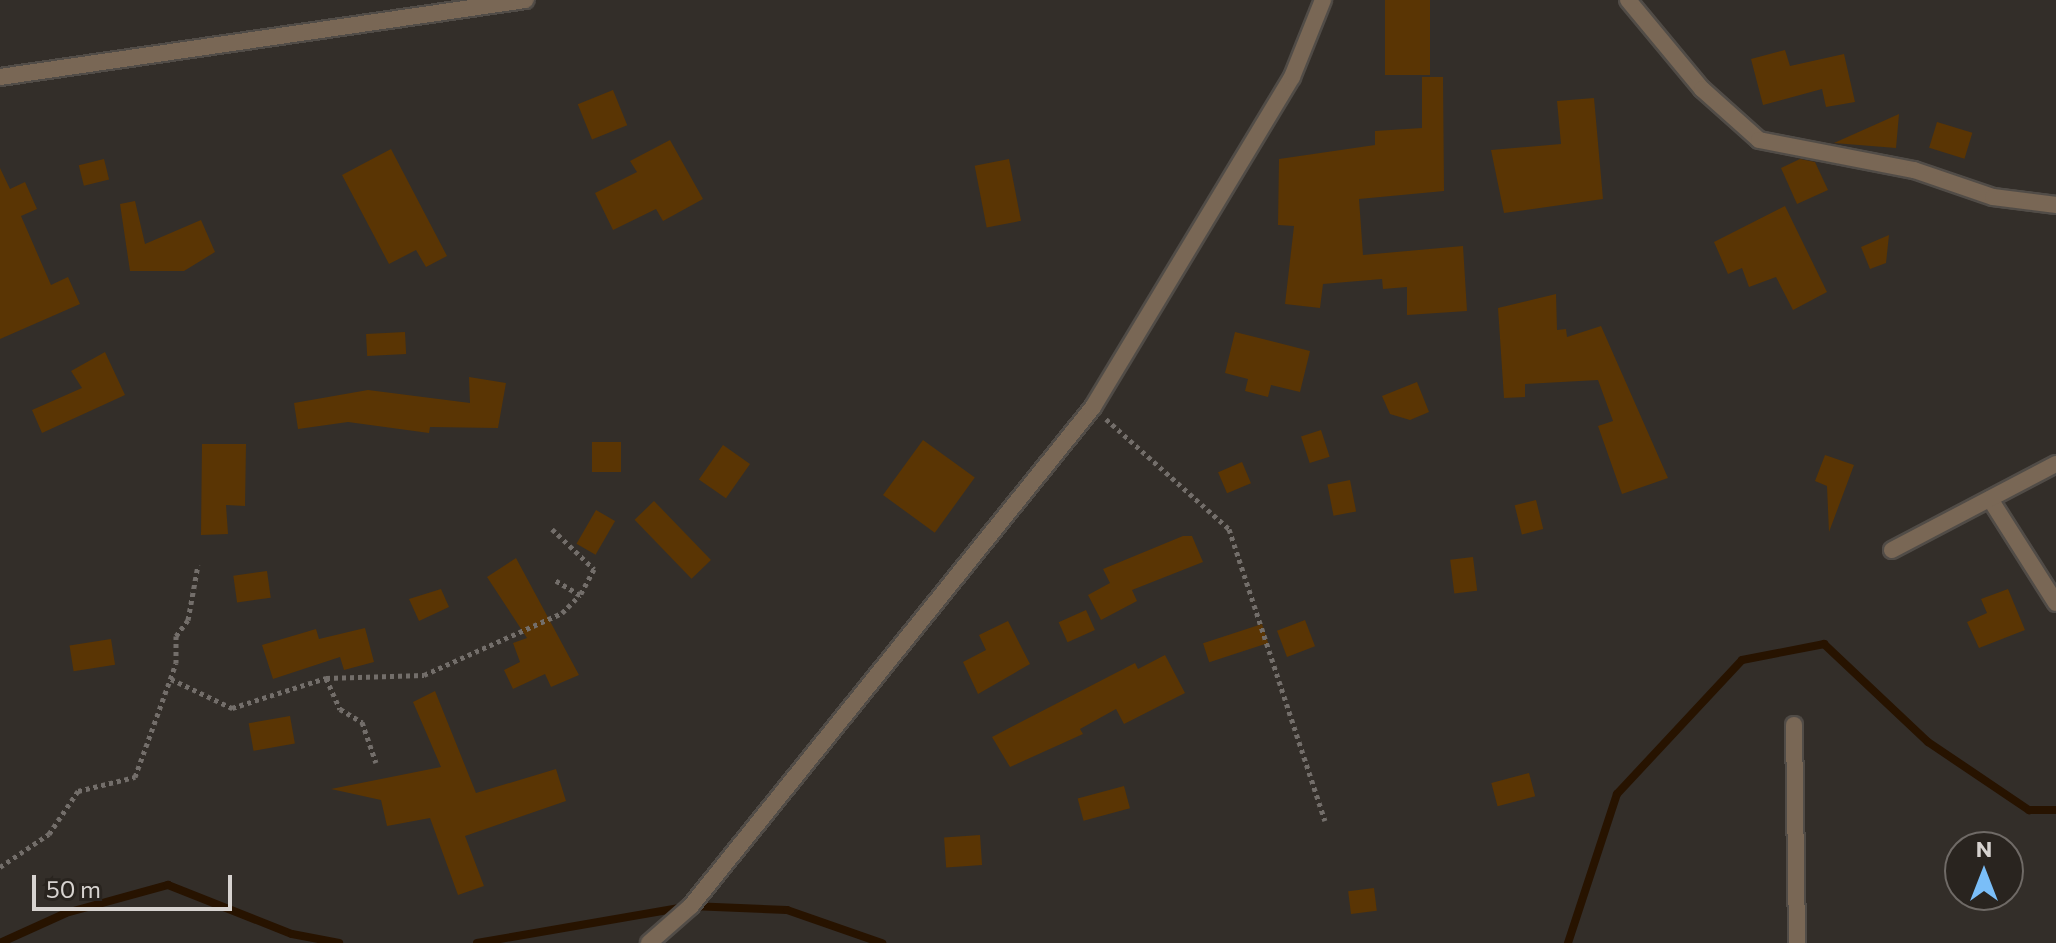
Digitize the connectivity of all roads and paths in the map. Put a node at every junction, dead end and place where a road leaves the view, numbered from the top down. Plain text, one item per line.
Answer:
1 (525, 0) edge
2 (1323, 0) edge
3 (1628, 0) edge
4 (0, 77) edge
5 (2056, 205) edge
6 (1093, 407) junction
7 (2056, 464) edge
8 (1990, 499) junction
9 (552, 529) dead end
10 (1892, 550) dead end
11 (198, 565) dead end
12 (553, 579) dead end
13 (580, 595) junction
14 (2056, 603) edge
15 (326, 678) junction
16 (171, 679) junction
17 (1794, 725) dead end
18 (376, 763) dead end
19 (1325, 821) dead end
20 (0, 867) edge
21 (649, 943) edge
22 (1797, 943) edge

1 - 4 street
2 - 6 street
3 - 5 street
6 - 19 path
6 - 21 street
7 - 8 street
8 - 10 street
8 - 14 street
9 - 13 path
11 - 16 path
12 - 13 path
13 - 15 path
15 - 16 path
15 - 18 path
16 - 20 path
17 - 22 street

